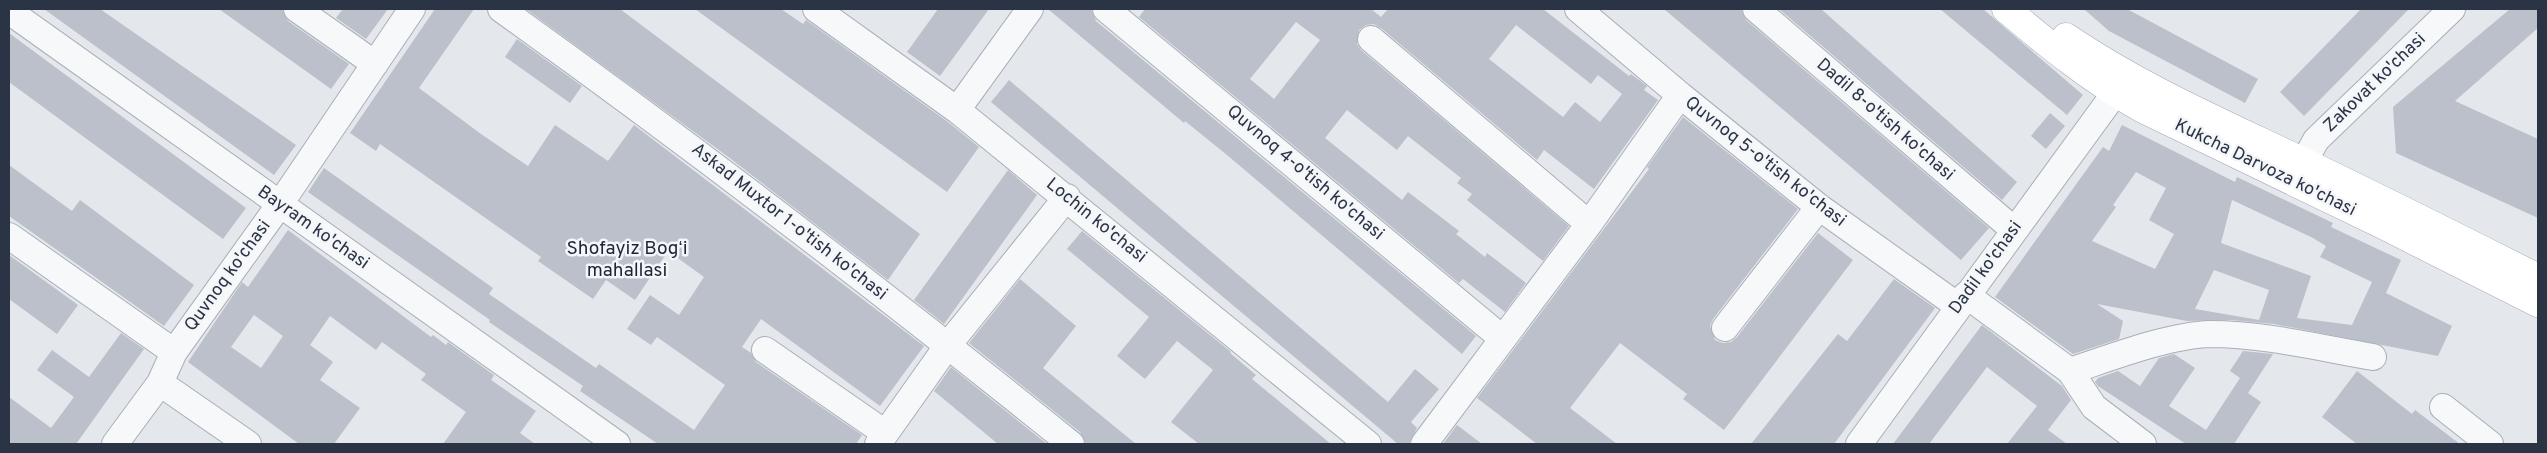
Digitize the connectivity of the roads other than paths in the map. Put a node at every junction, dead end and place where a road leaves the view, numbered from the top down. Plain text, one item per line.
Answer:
1 (297, 9) edge
2 (412, 9) edge
3 (501, 9) edge
4 (816, 9) edge
5 (1030, 9) edge
6 (1106, 9) edge
7 (1578, 9) edge
8 (1756, 9) edge
9 (2006, 9) edge
10 (2034, 9) edge
11 (2452, 9) edge
12 (9, 11) edge
13 (1371, 39) dead end
14 (375, 64) junction
15 (2121, 84) junction
16 (1680, 95) junction
17 (957, 110) junction
18 (2299, 172) junction
19 (1067, 197) junction
20 (280, 204) junction
21 (1819, 208) junction
22 (1589, 224) junction
23 (2014, 230) junction
24 (9, 236) edge
25 (2538, 278) edge
26 (1962, 300) junction
27 (2538, 303) edge
28 (1725, 328) dead end
29 (1503, 339) junction
30 (948, 344) junction
31 (766, 350) dead end
32 (174, 352) junction
33 (2373, 357) dead end
34 (2070, 371) junction
35 (160, 383) junction
36 (2443, 407) dead end
37 (882, 439) edge
38 (115, 444) edge
39 (248, 444) edge
40 (617, 444) edge
41 (1071, 444) edge
42 (1368, 444) edge
43 (1424, 444) edge
44 (1859, 444) edge
45 (2143, 444) edge
46 (2490, 444) edge

1 - 14 street
2 - 14 street, Quvnoq ko'chasi
3 - 30 street, Askad Muxtor 1-o'tish ko'chasi
4 - 17 street, Lochin ko'chasi
5 - 17 street
6 - 29 street, Quvnoq 4-o'tish ko'chasi
7 - 16 street, Quvnoq 5-o'tish ko'chasi
8 - 23 street, Dadil 8-o'tish ko'chasi
9 - 15 main road, Kukcha Darvoza ko'chasi
10 - 15 main road, Kukcha Darvoza ko'chasi
11 - 18 street, Zakovat ko'chasi
12 - 20 street, Bayram ko'chasi
13 - 22 street
14 - 20 street, Quvnoq ko'chasi
15 - 18 main road, Kukcha Darvoza ko'chasi
15 - 23 street, Dadil ko'chasi
16 - 21 street, Quvnoq 5-o'tish ko'chasi
16 - 22 street
17 - 19 street, Lochin ko'chasi
18 - 25 main road, Kukcha Darvoza ko'chasi
18 - 27 main road, Kukcha Darvoza ko'chasi
19 - 30 street
19 - 42 street, Lochin ko'chasi
20 - 32 street, Quvnoq ko'chasi
20 - 40 street, Bayram ko'chasi
21 - 26 street, Quvnoq 5-o'tish ko'chasi
21 - 28 street
22 - 29 street
23 - 26 street, Dadil ko'chasi
24 - 32 street
26 - 34 street, Quvnoq 5-o'tish ko'chasi
26 - 44 street, Dadil ko'chasi
29 - 43 street
30 - 37 street
30 - 41 street, Askad Muxtor 1-o'tish ko'chasi
31 - 37 street
32 - 35 street, Quvnoq ko'chasi
33 - 34 street
34 - 45 street
35 - 38 street, Quvnoq ko'chasi
35 - 39 street
36 - 46 street

